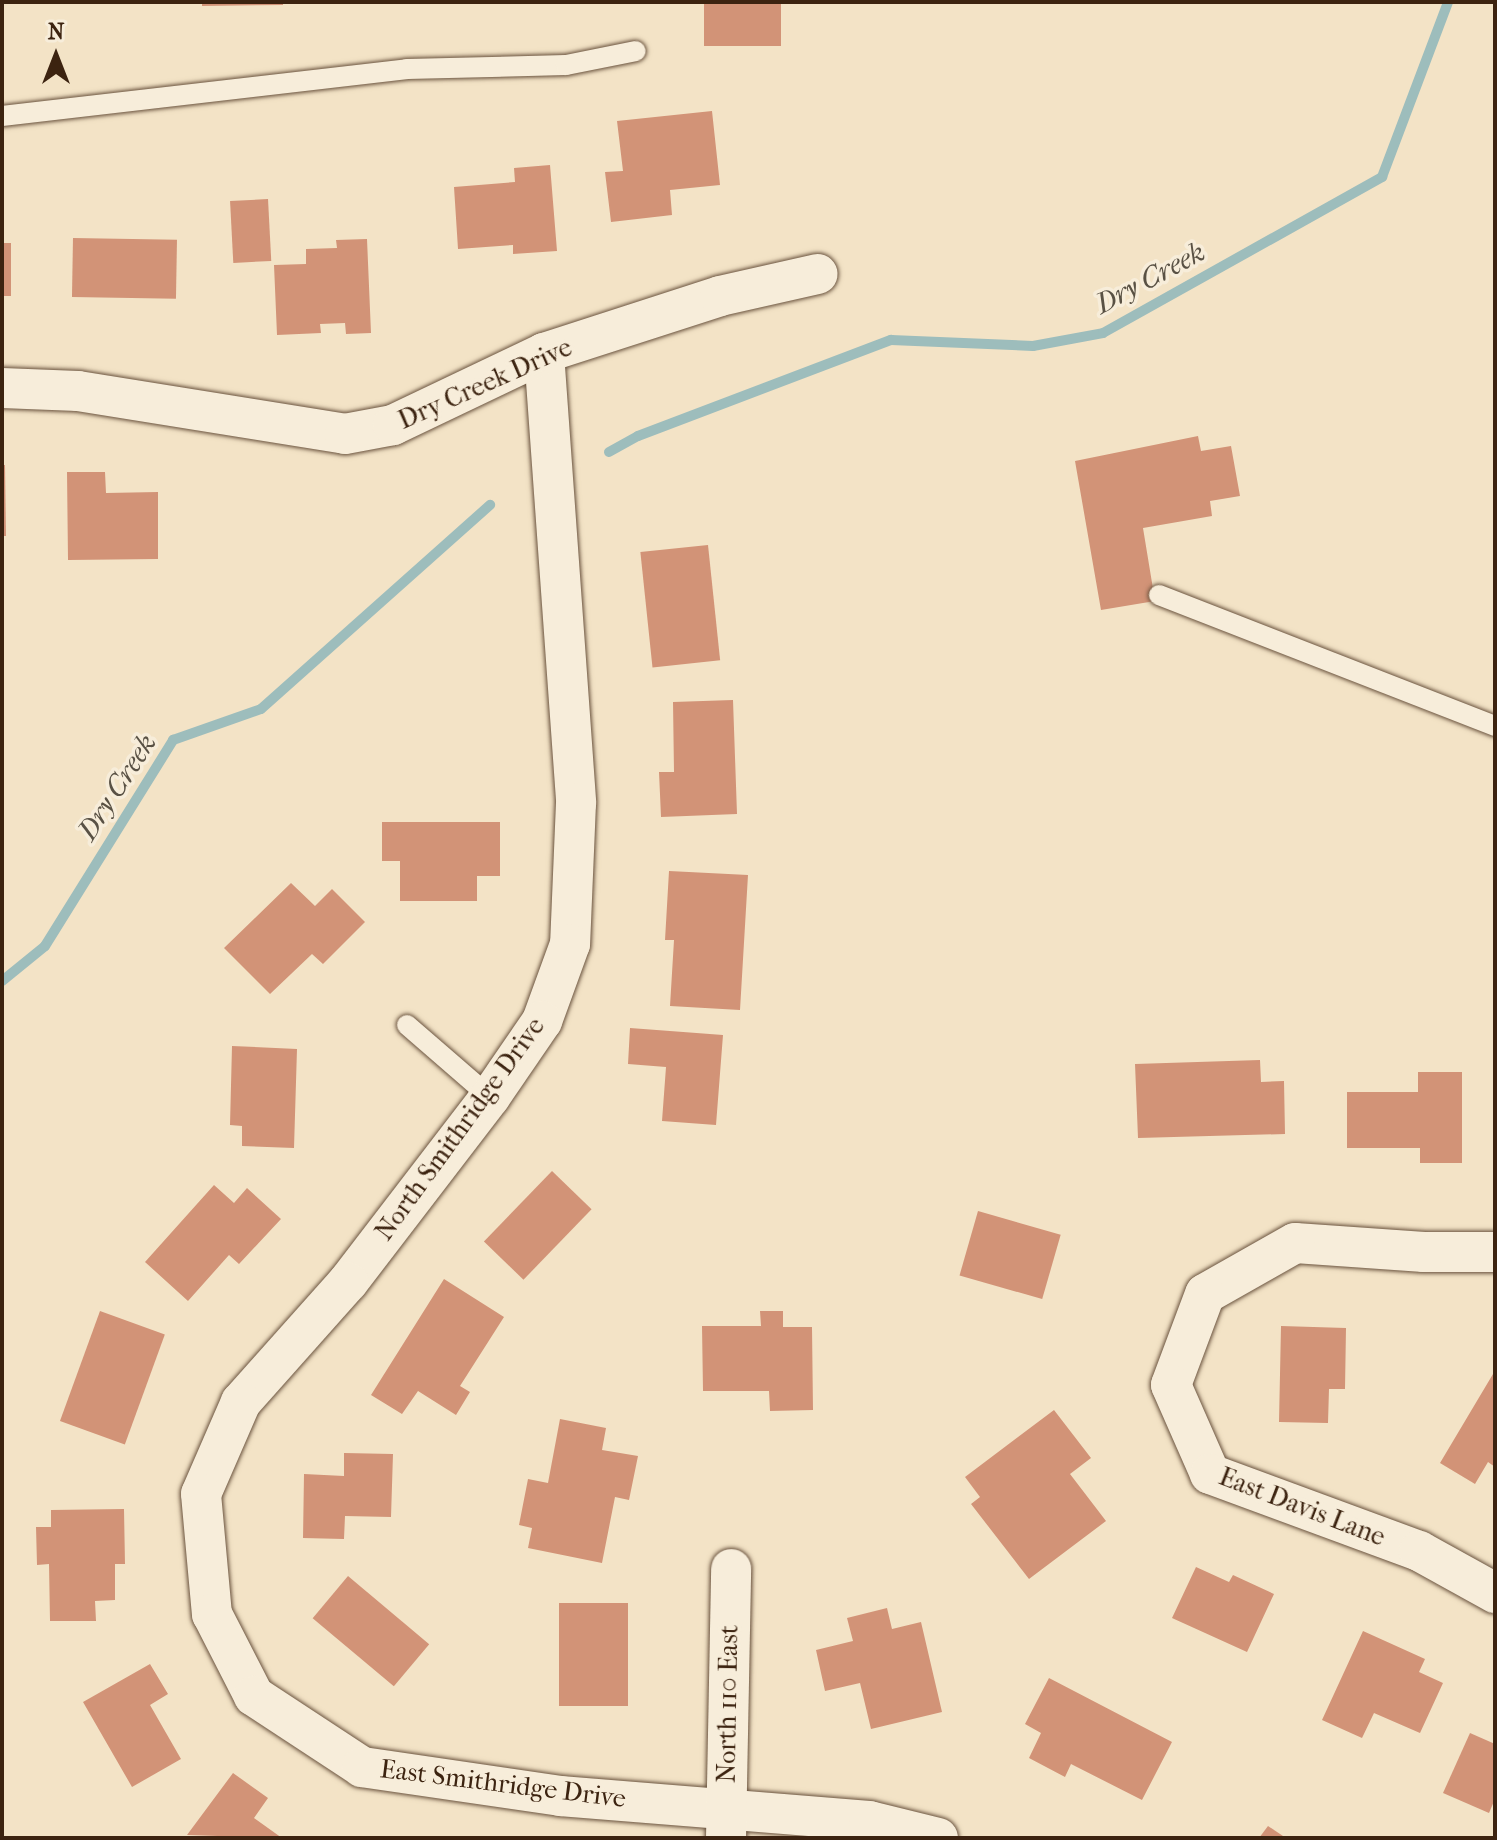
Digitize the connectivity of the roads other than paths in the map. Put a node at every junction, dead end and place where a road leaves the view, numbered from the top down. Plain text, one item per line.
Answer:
1 (636, 51) dead end
2 (2, 116) edge
3 (818, 274) dead end
4 (544, 353) junction
5 (2, 388) edge
6 (1159, 595) dead end
7 (1495, 726) edge
8 (407, 1025) dead end
9 (490, 1097) junction
10 (1495, 1252) edge
11 (731, 1569) dead end
12 (1495, 1593) edge
13 (254, 1696) joint
14 (726, 1823) edge
15 (938, 1838) edge

1 - 2 lane
3 - 4 street, Dry Creek Drive
4 - 5 street, Dry Creek Drive
4 - 9 street, North Smithridge Drive
6 - 7 lane
8 - 9 lane
9 - 13 street, North Smithridge Drive
10 - 12 street, East Davis Lane
11 - 14 street, North 110 East
13 - 14 street, East Smithridge Drive
14 - 15 street, East Smithridge Drive

